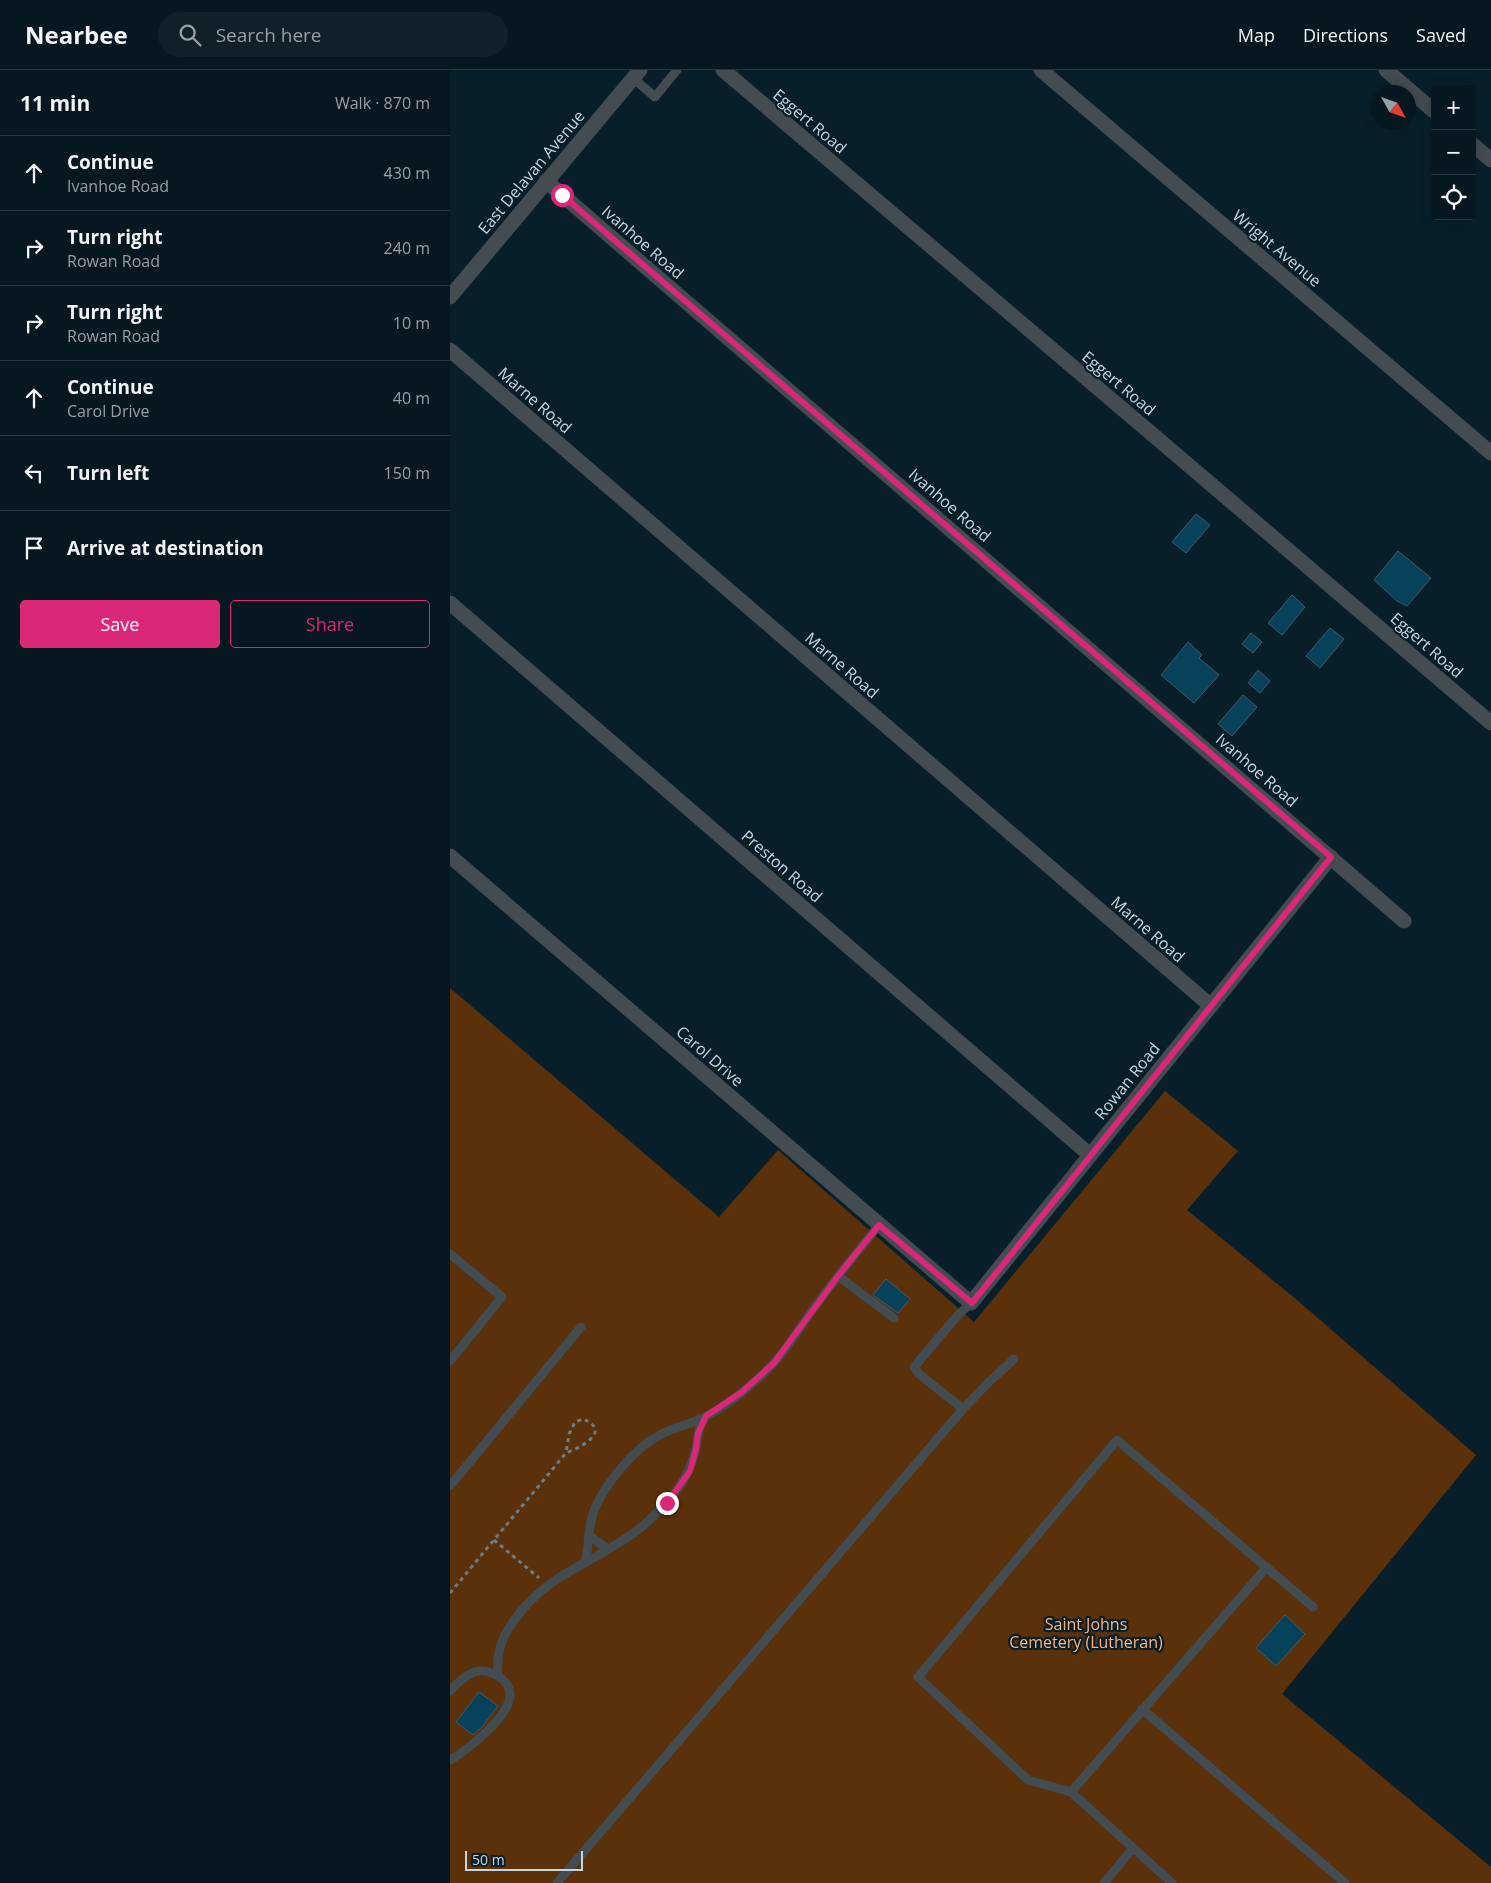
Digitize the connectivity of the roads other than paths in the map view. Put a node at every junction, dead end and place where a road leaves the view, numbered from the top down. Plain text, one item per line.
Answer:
1 (677, 70) edge
2 (723, 70) edge
3 (1041, 70) edge
4 (1386, 70) edge
5 (636, 74) edge
6 (1431, 109) edge
7 (1476, 147) edge
8 (1491, 160) edge
9 (546, 181) junction
10 (450, 297) edge
11 (450, 350) edge
12 (1491, 453) edge
13 (450, 603) edge
14 (1491, 723) edge
15 (450, 856) edge
16 (1331, 857) junction
17 (1404, 921) dead end
18 (1211, 1006) junction
19 (1090, 1155) junction
20 (879, 1225) junction
21 (450, 1254) edge
22 (838, 1276) junction
23 (972, 1303) junction
24 (894, 1318) dead end
25 (581, 1327) dead end
26 (1014, 1359) dead end
27 (450, 1361) edge
28 (963, 1409) junction
29 (706, 1416) junction
30 (678, 1428) junction
31 (696, 1440) junction
32 (450, 1486) edge
33 (590, 1536) junction
34 (608, 1549) junction
35 (585, 1562) junction
36 (1266, 1568) junction
37 (1314, 1607) dead end
38 (498, 1676) junction
39 (450, 1691) edge
40 (1142, 1710) junction
41 (450, 1760) edge
42 (1070, 1792) junction
43 (1133, 1848) junction
44 (557, 1883) edge
45 (1104, 1883) edge
46 (1172, 1883) edge
47 (1345, 1883) edge

1 - 5 lane
2 - 14 street, Eggert Road
3 - 12 street, Wright Avenue
4 - 6 street
5 - 9 street, East Delavan Avenue
7 - 8 street
9 - 10 street, East Delavan Avenue
9 - 16 street, Ivanhoe Road
11 - 18 street, Marne Road
13 - 19 street, Preston Road
15 - 20 street, Carol Drive
16 - 17 street, Ivanhoe Road
16 - 18 street, Rowan Road
18 - 19 street, Rowan Road
19 - 23 street, Rowan Road
20 - 22 lane
20 - 23 street, Carol Drive
21 - 27 lane
22 - 24 lane
22 - 29 lane
23 - 28 lane
25 - 32 lane
26 - 28 lane
28 - 44 lane
29 - 30 lane
29 - 31 lane
30 - 31 lane
30 - 33 lane
31 - 34 lane
33 - 34 lane
33 - 35 lane
34 - 35 lane
35 - 38 lane
36 - 37 lane
36 - 40 lane
36 - 42 lane
38 - 39 lane
38 - 41 lane
40 - 42 lane
40 - 47 lane
42 - 43 lane
43 - 45 lane
43 - 46 lane

